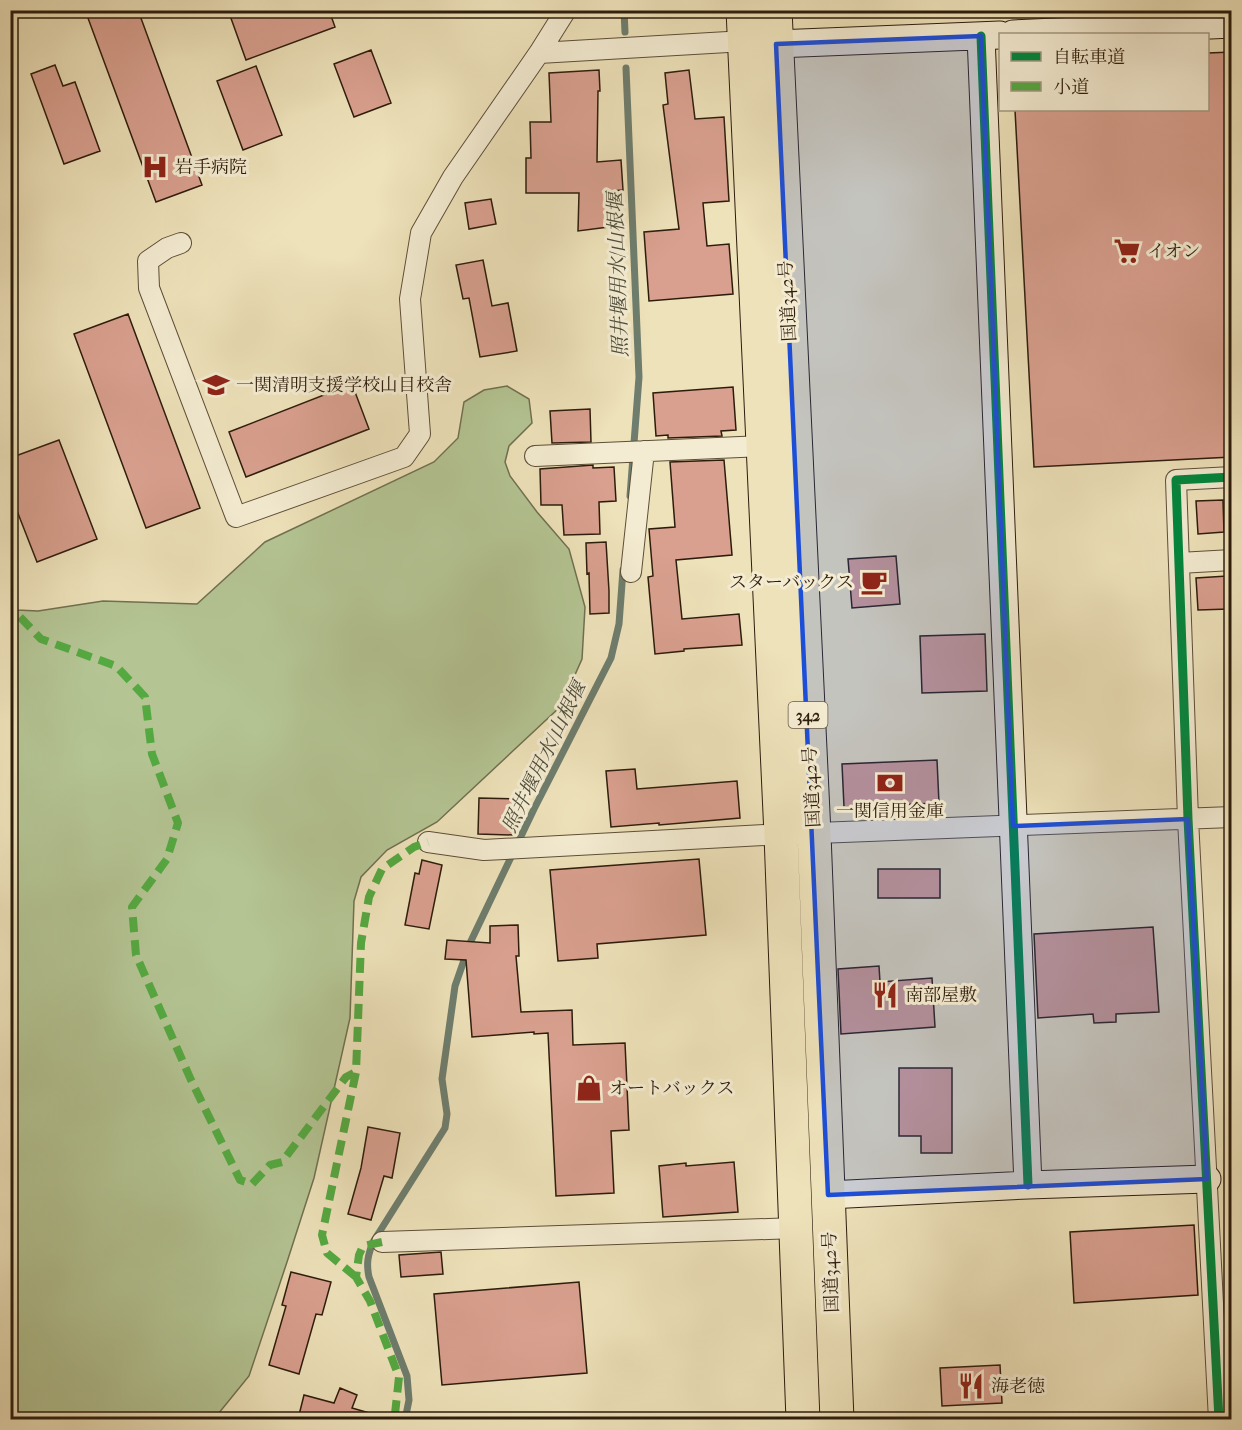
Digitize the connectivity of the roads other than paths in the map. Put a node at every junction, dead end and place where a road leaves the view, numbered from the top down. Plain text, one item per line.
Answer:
1 (566, 10) edge
2 (775, 10) edge
3 (1157, 19) edge
4 (1232, 24) edge
5 (755, 32) edge
6 (1023, 33) edge
7 (991, 36) edge
8 (539, 53) junction
9 (181, 243) dead end
10 (763, 446) junction
11 (644, 451) junction
12 (535, 456) dead end
13 (1232, 477) edge
14 (1232, 560) edge
15 (1179, 563) junction
16 (631, 572) dead end
17 (1232, 817) edge
18 (1188, 819) junction
19 (1013, 826) junction
20 (814, 834) junction
21 (781, 835) junction
22 (428, 842) dead end
23 (1206, 1179) junction
24 (1028, 1185) junction
25 (828, 1195) junction
26 (796, 1228) junction
27 (382, 1242) dead end
28 (803, 1419) edge
29 (837, 1419) edge
30 (1219, 1419) edge

1 - 8 street
2 - 5 highway, 国道342号 / 342
3 - 4 street
3 - 6 street
5 - 7 street
5 - 8 street
5 - 10 highway, 国道342号 / 342
5 - 20 highway, 国道342号 / 342
7 - 19 street
8 - 9 street
10 - 11 street
10 - 21 highway, 国道342号 / 342
11 - 12 street
11 - 16 street
13 - 15 street
14 - 15 street
15 - 18 street
17 - 18 street
18 - 19 street
18 - 23 street
19 - 20 street
19 - 24 street
20 - 21 street
20 - 25 highway, 国道342号 / 342
21 - 22 street
21 - 26 highway, 国道342号 / 342
23 - 24 street
23 - 30 street
24 - 25 street
25 - 29 highway, 国道342号 / 342
26 - 27 street
26 - 28 highway, 国道342号 / 342

